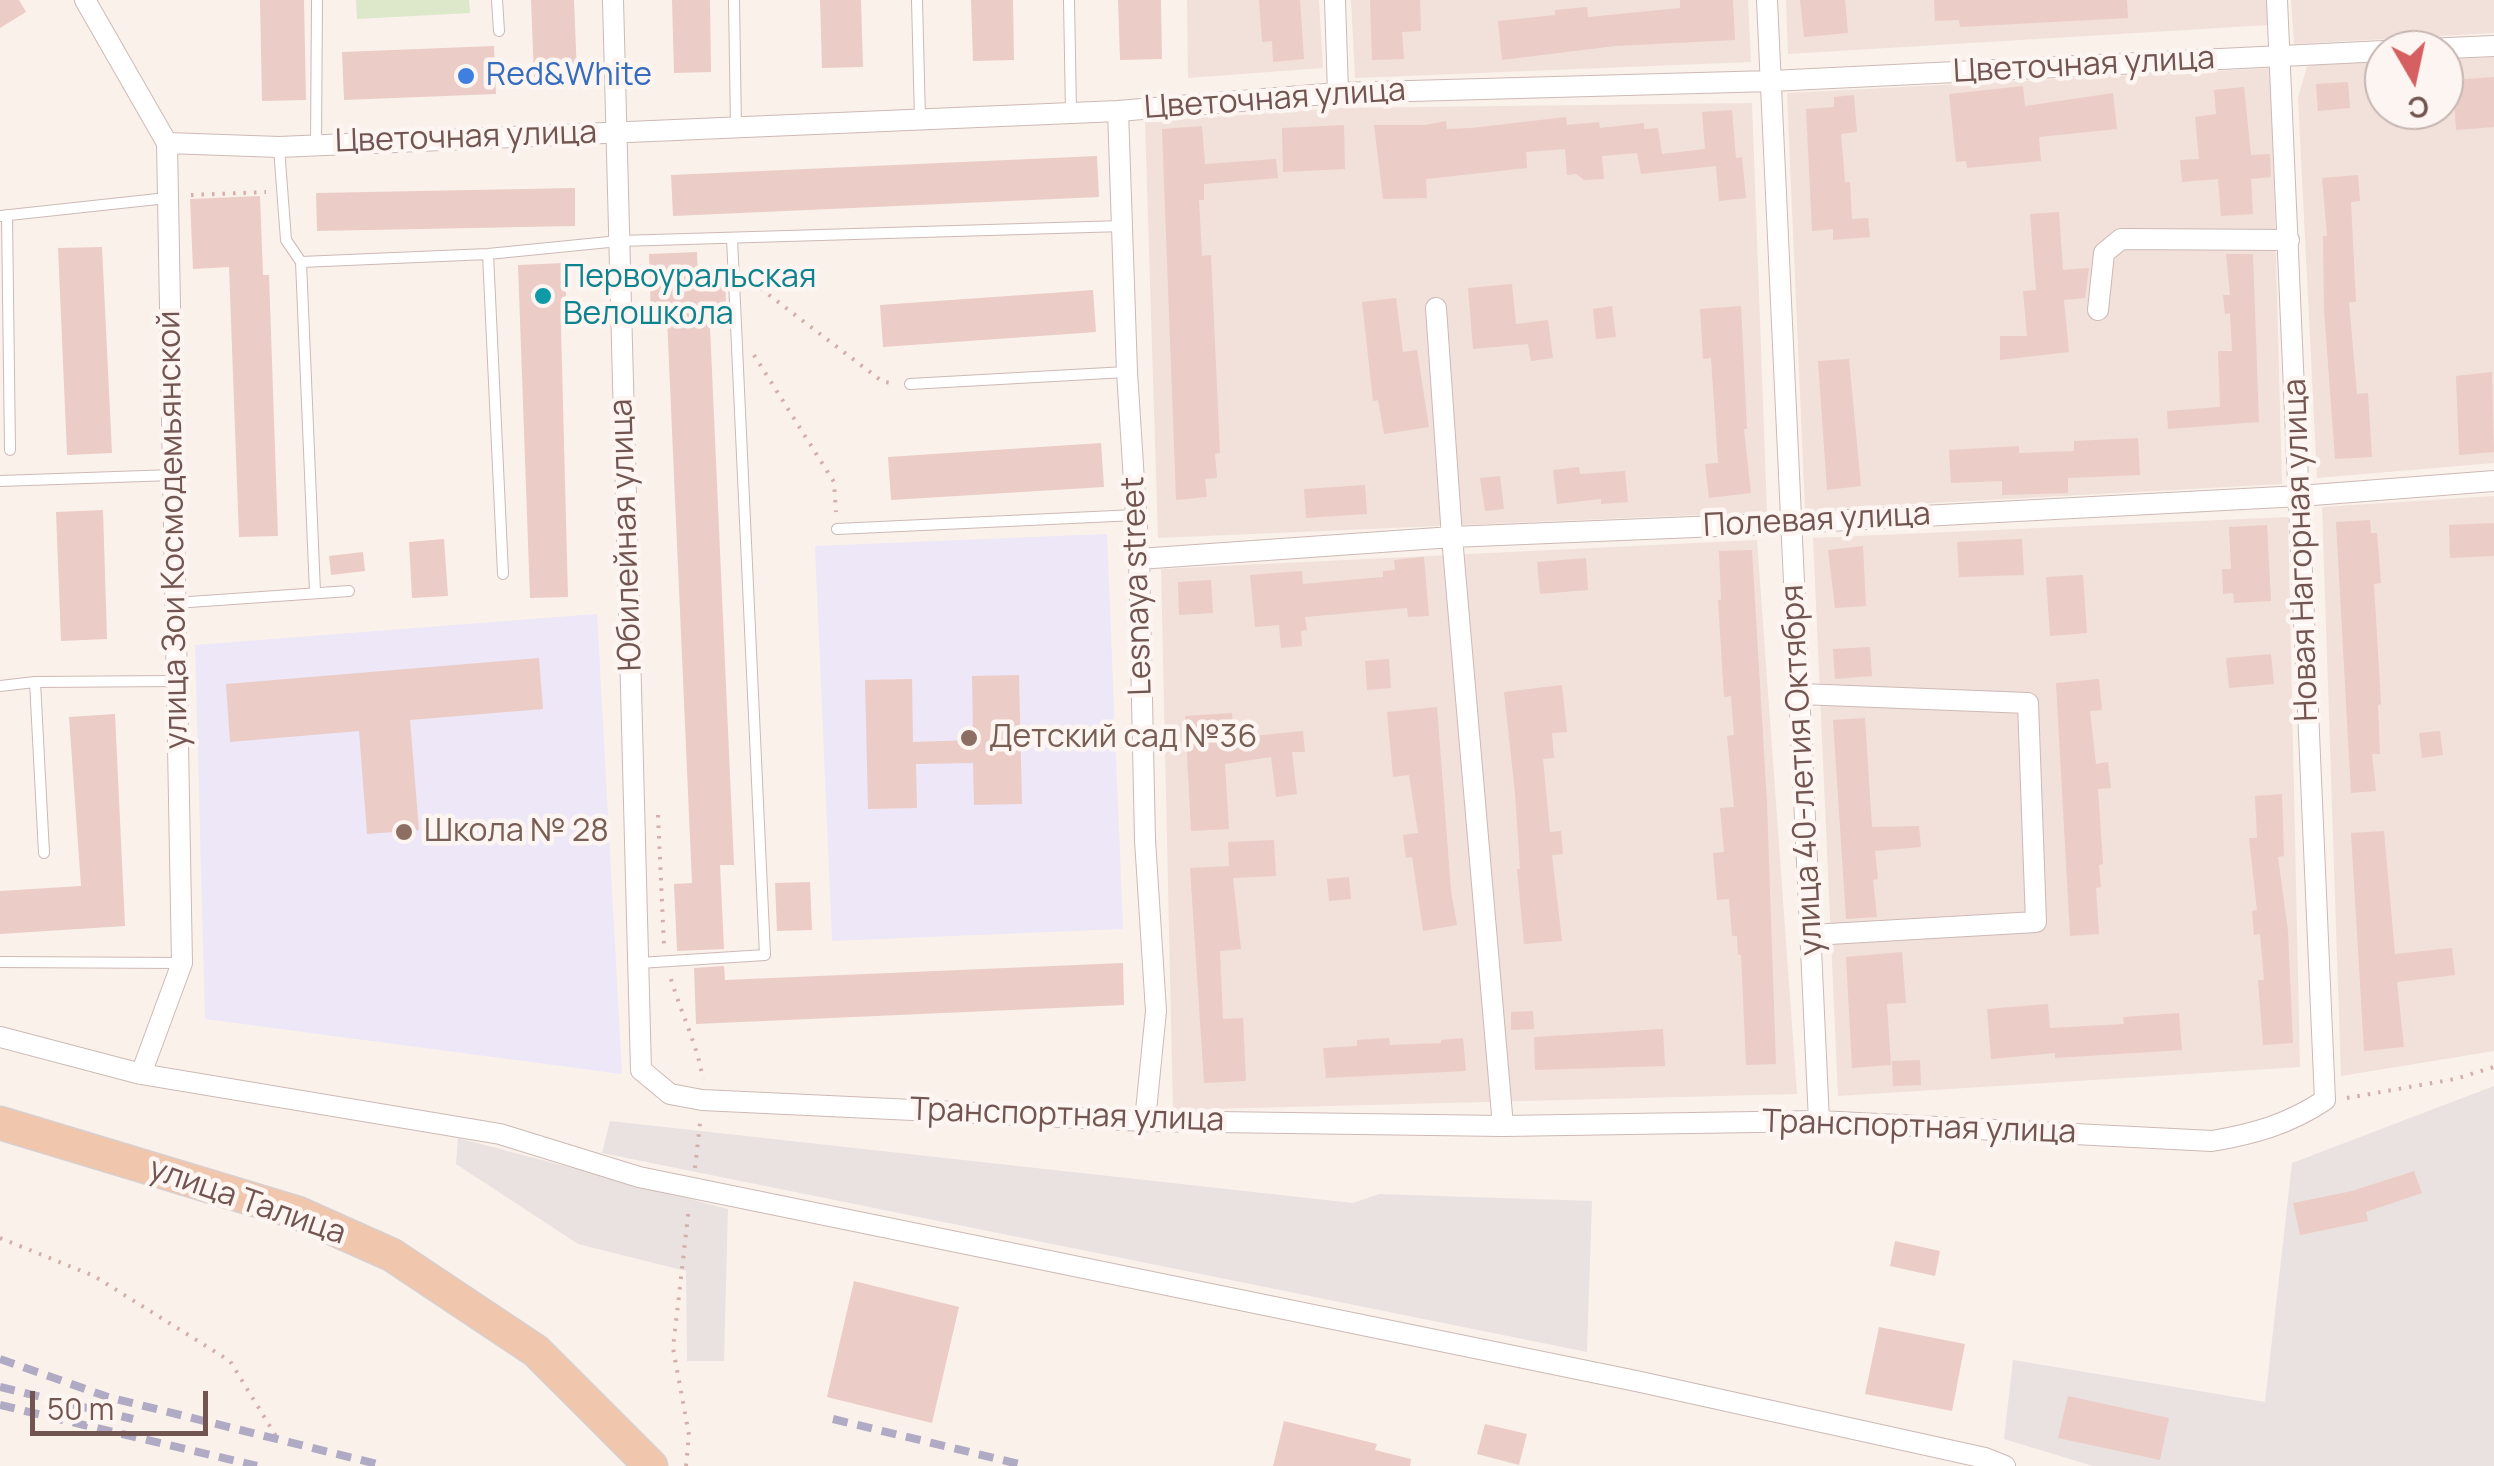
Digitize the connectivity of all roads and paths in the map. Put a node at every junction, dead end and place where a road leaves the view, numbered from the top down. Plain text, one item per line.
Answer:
1 (85, 0) edge
2 (317, 0) edge
3 (497, 0) edge
4 (612, 0) edge
5 (734, 0) edge
6 (918, 0) edge
7 (1069, 0) edge
8 (1334, 0) edge
9 (1767, 0) edge
10 (2277, 0) edge
11 (499, 31) dead end
12 (2494, 46) edge
13 (2464, 47) edge
14 (2364, 52) edge
15 (2280, 56) junction
16 (1771, 81) junction
17 (1338, 92) junction
18 (1118, 111) junction
19 (1071, 113) junction
20 (920, 120) junction
21 (736, 127) junction
22 (616, 133) junction
23 (166, 143) junction
24 (316, 144) junction
25 (279, 147) junction
26 (280, 192) junction
27 (175, 197) junction
28 (4, 215) edge
29 (1123, 226) junction
30 (732, 238) junction
31 (2289, 240) junction
32 (618, 241) junction
33 (488, 254) junction
34 (301, 262) junction
35 (733, 267) junction
36 (1436, 308) dead end
37 (2098, 310) dead end
38 (736, 326) junction
39 (1127, 372) junction
40 (910, 384) joint
41 (10, 450) dead end
42 (174, 475) junction
43 (2494, 480) edge
44 (0, 481) edge
45 (2300, 496) junction
46 (1136, 515) junction
47 (1791, 523) junction
48 (836, 530) joint
49 (1452, 536) junction
50 (1139, 559) junction
51 (503, 574) dead end
52 (349, 591) dead end
53 (315, 592) junction
54 (176, 603) junction
55 (176, 681) junction
56 (34, 682) junction
57 (0, 686) edge
58 (1800, 694) junction
59 (44, 853) dead end
60 (1812, 935) junction
61 (0, 962) edge
62 (665, 962) junction
63 (182, 963) junction
64 (639, 963) junction
65 (0, 1037) edge
66 (2494, 1068) edge
67 (641, 1070) joint
68 (141, 1074) junction
69 (702, 1100) junction
70 (2324, 1100) junction
71 (1819, 1120) junction
72 (1146, 1121) junction
73 (0, 1123) edge
74 (1503, 1126) junction
75 (692, 1188) junction
76 (0, 1238) edge
77 (278, 1441) dead end
78 (651, 1466) edge
79 (686, 1466) edge
80 (2005, 1466) edge

1 - 23 street, улица Зои Космодемьянской
2 - 24 lane
3 - 11 lane
4 - 22 street, Юбилейная улица
5 - 21 lane
6 - 20 lane
7 - 19 lane
8 - 17 street
9 - 16 street, улица 40-летия Октября
10 - 15 street, Новая Нагорная улица
12 - 13 street
14 - 15 street, Цветочная улица
15 - 16 street, Цветочная улица
15 - 31 street, Новая Нагорная улица
16 - 17 street, Цветочная улица
16 - 47 street, улица 40-летия Октября
17 - 18 street, Цветочная улица
18 - 19 street, Цветочная улица
18 - 29 street, Lesnaya street
19 - 20 street, Цветочная улица
20 - 21 street, Цветочная улица
21 - 22 street, Цветочная улица
22 - 24 street, Цветочная улица
22 - 32 street, Юбилейная улица
23 - 25 street, Цветочная улица
23 - 27 street, улица Зои Космодемьянской
24 - 25 street, Цветочная улица
25 - 26 lane
26 - 27 path
26 - 34 lane
27 - 28 lane
27 - 42 street, улица Зои Космодемьянской
28 - 41 lane
29 - 30 lane
29 - 39 street, Lesnaya street
30 - 32 lane
30 - 35 lane
31 - 37 street
31 - 45 street, Новая Нагорная улица
32 - 33 lane
32 - 64 street, Юбилейная улица
33 - 34 lane
33 - 51 lane
34 - 53 lane
35 - 38 lane
35 - 40 path
36 - 49 street
38 - 48 path
38 - 62 lane
39 - 40 lane
39 - 46 street, Lesnaya street
42 - 44 lane
42 - 54 street, улица Зои Космодемьянской
43 - 45 street, Полевая улица
45 - 47 street, Полевая улица
45 - 70 street, Новая Нагорная улица
46 - 48 lane
46 - 50 street, Lesnaya street
47 - 49 street, Полевая улица
47 - 58 street, улица 40-летия Октября
49 - 50 street, Полевая улица
49 - 74 street
50 - 72 street, Lesnaya street
52 - 53 lane
53 - 54 lane
54 - 55 street, улица Зои Космодемьянской
55 - 56 lane
55 - 63 street, улица Зои Космодемьянской
56 - 57 lane
56 - 59 lane
58 - 60 street, улица 40-летия Октября
58 - 60 street
60 - 71 street, улица 40-летия Октября
61 - 63 lane
62 - 64 lane
62 - 69 path
63 - 68 street, улица Зои Космодемьянской
64 - 67 street, Юбилейная улица
65 - 68 street
66 - 70 path
67 - 69 street, Транспортная улица
68 - 75 street
69 - 72 street, Транспортная улица
69 - 75 path
70 - 71 street, Транспортная улица
71 - 74 street, Транспортная улица
72 - 74 street, Транспортная улица
73 - 78 main road, улица Талица
75 - 79 path
75 - 80 street
76 - 77 path

